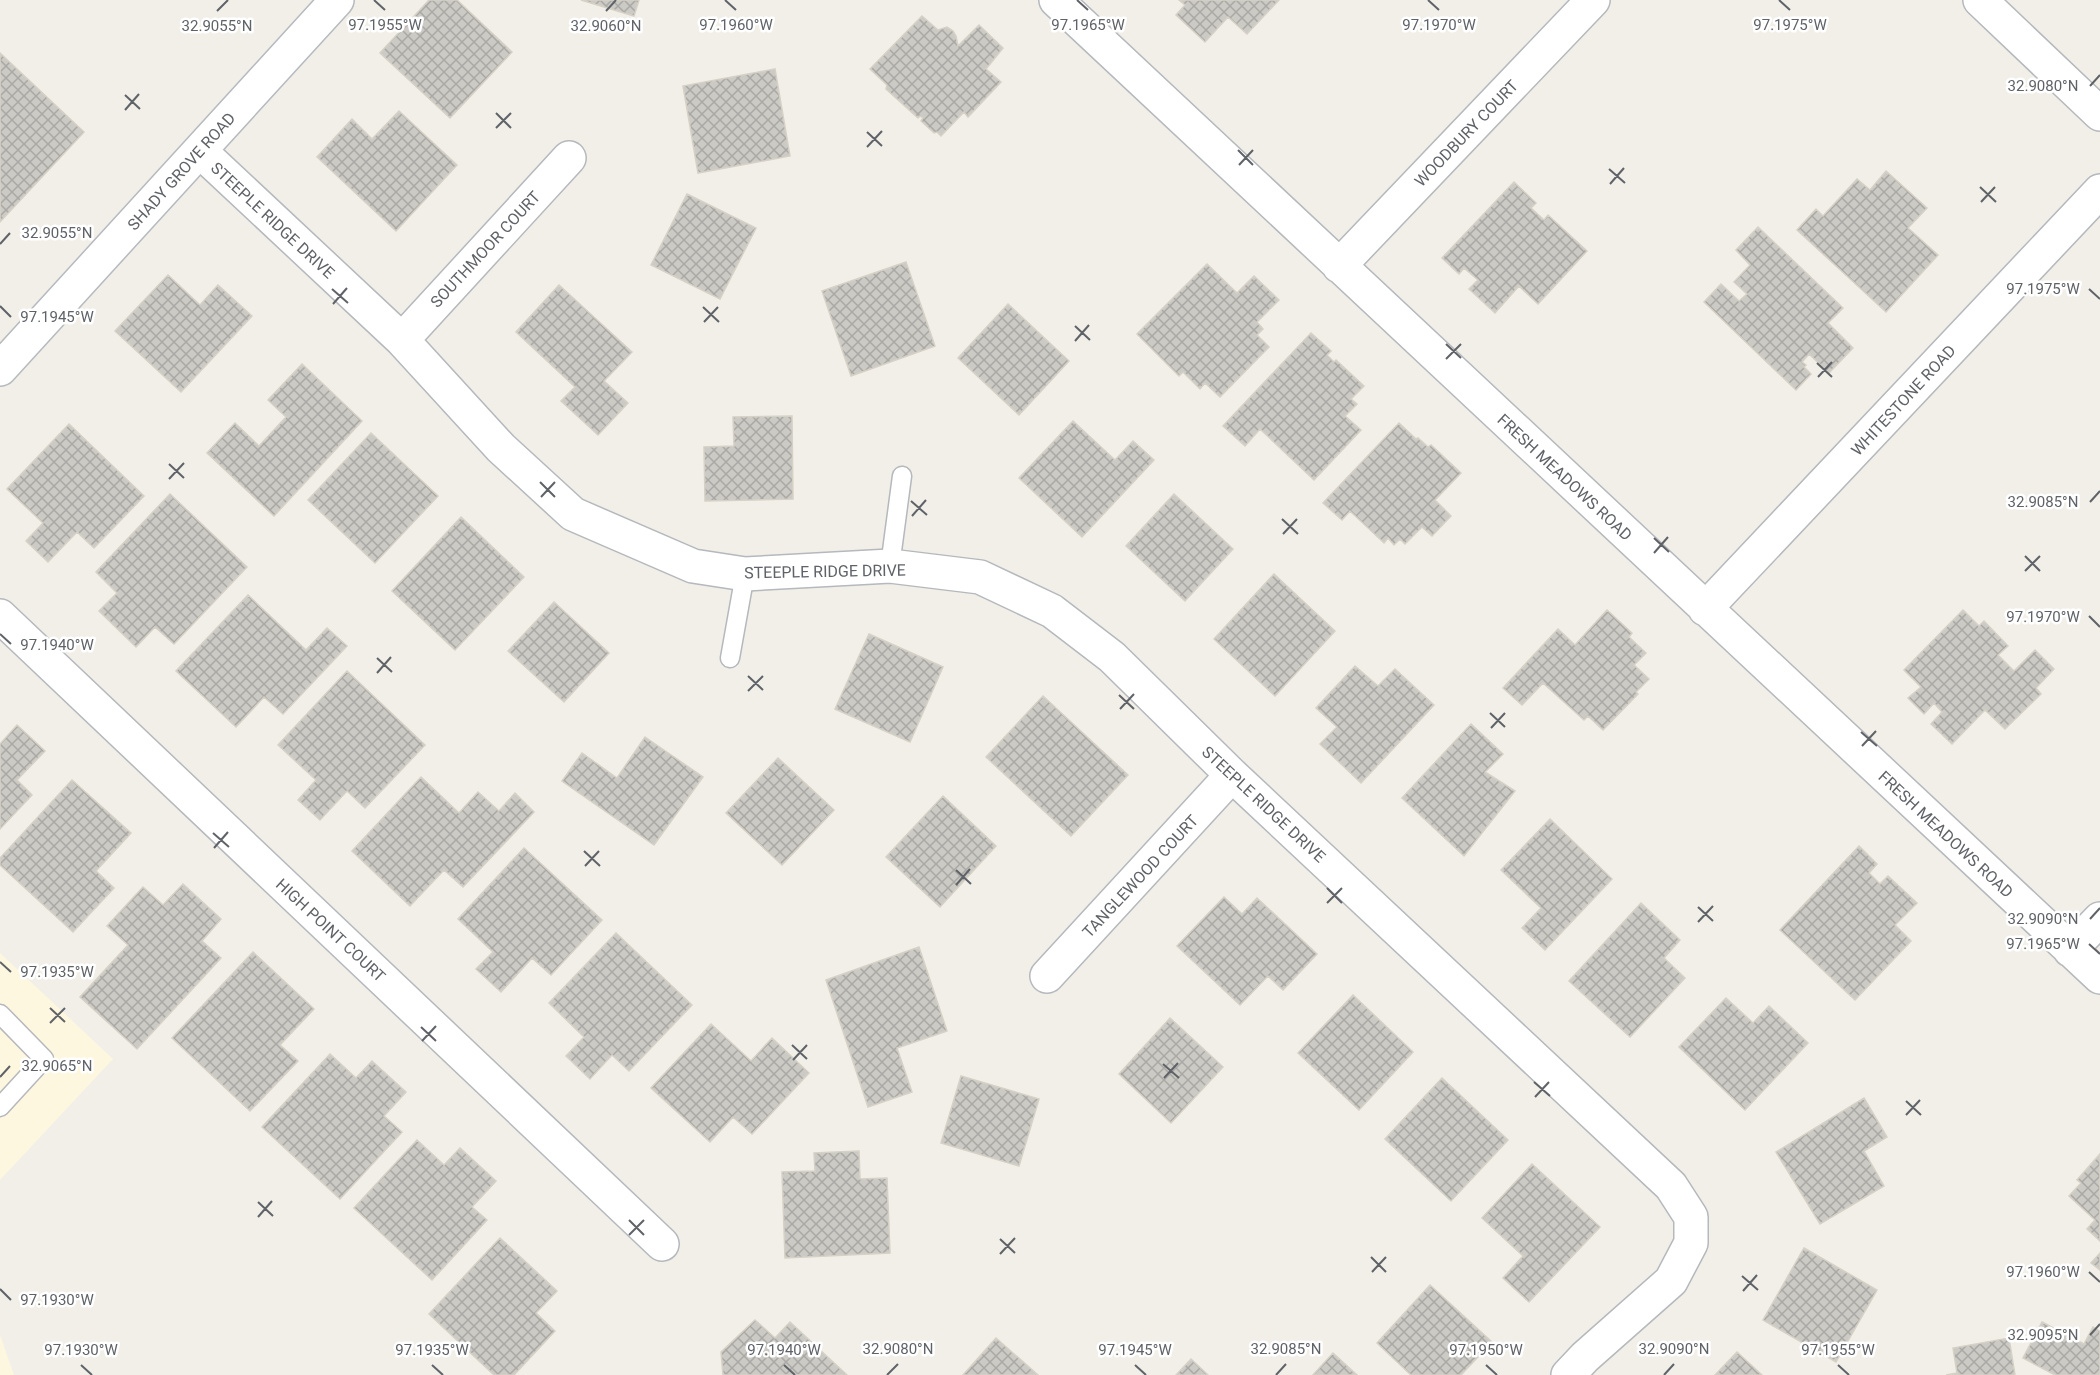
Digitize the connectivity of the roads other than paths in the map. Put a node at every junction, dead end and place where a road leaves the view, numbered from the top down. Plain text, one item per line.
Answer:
1 (337, 0) edge
2 (1056, 0) edge
3 (1593, 0) edge
4 (1980, 0) edge
5 (2100, 114) edge
6 (200, 151) junction
7 (569, 158) dead end
8 (2100, 191) edge
9 (1339, 266) junction
10 (402, 340) junction
11 (0, 369) edge
12 (902, 476) dead end
13 (890, 566) junction
14 (745, 574) junction
15 (1705, 609) junction
16 (0, 616) edge
17 (730, 658) dead end
18 (1233, 775) junction
19 (2100, 919) edge
20 (2070, 950) junction
21 (1047, 976) dead end
22 (2100, 978) edge
23 (0, 1014) edge
24 (0, 1107) edge
25 (662, 1244) dead end
26 (1568, 1375) edge

1 - 6 street, SHADY GROVE ROAD
2 - 9 street, FRESH MEADOWS ROAD
3 - 9 street, WOODBURY COURT
4 - 5 street
6 - 10 street, STEEPLE RIDGE DRIVE
6 - 11 street, SHADY GROVE ROAD
7 - 10 street, SOUTHMOOR COURT
8 - 15 street, WHITESTONE ROAD
9 - 15 street, FRESH MEADOWS ROAD
10 - 14 street, STEEPLE RIDGE DRIVE
12 - 13 lane
13 - 14 street, STEEPLE RIDGE DRIVE
13 - 18 street, STEEPLE RIDGE DRIVE
14 - 17 lane
15 - 20 street, FRESH MEADOWS ROAD
16 - 25 street, HIGH POINT COURT
18 - 21 street, TANGLEWOOD COURT
18 - 26 street, STEEPLE RIDGE DRIVE
19 - 20 street
20 - 22 street, FRESH MEADOWS ROAD
23 - 24 lane

